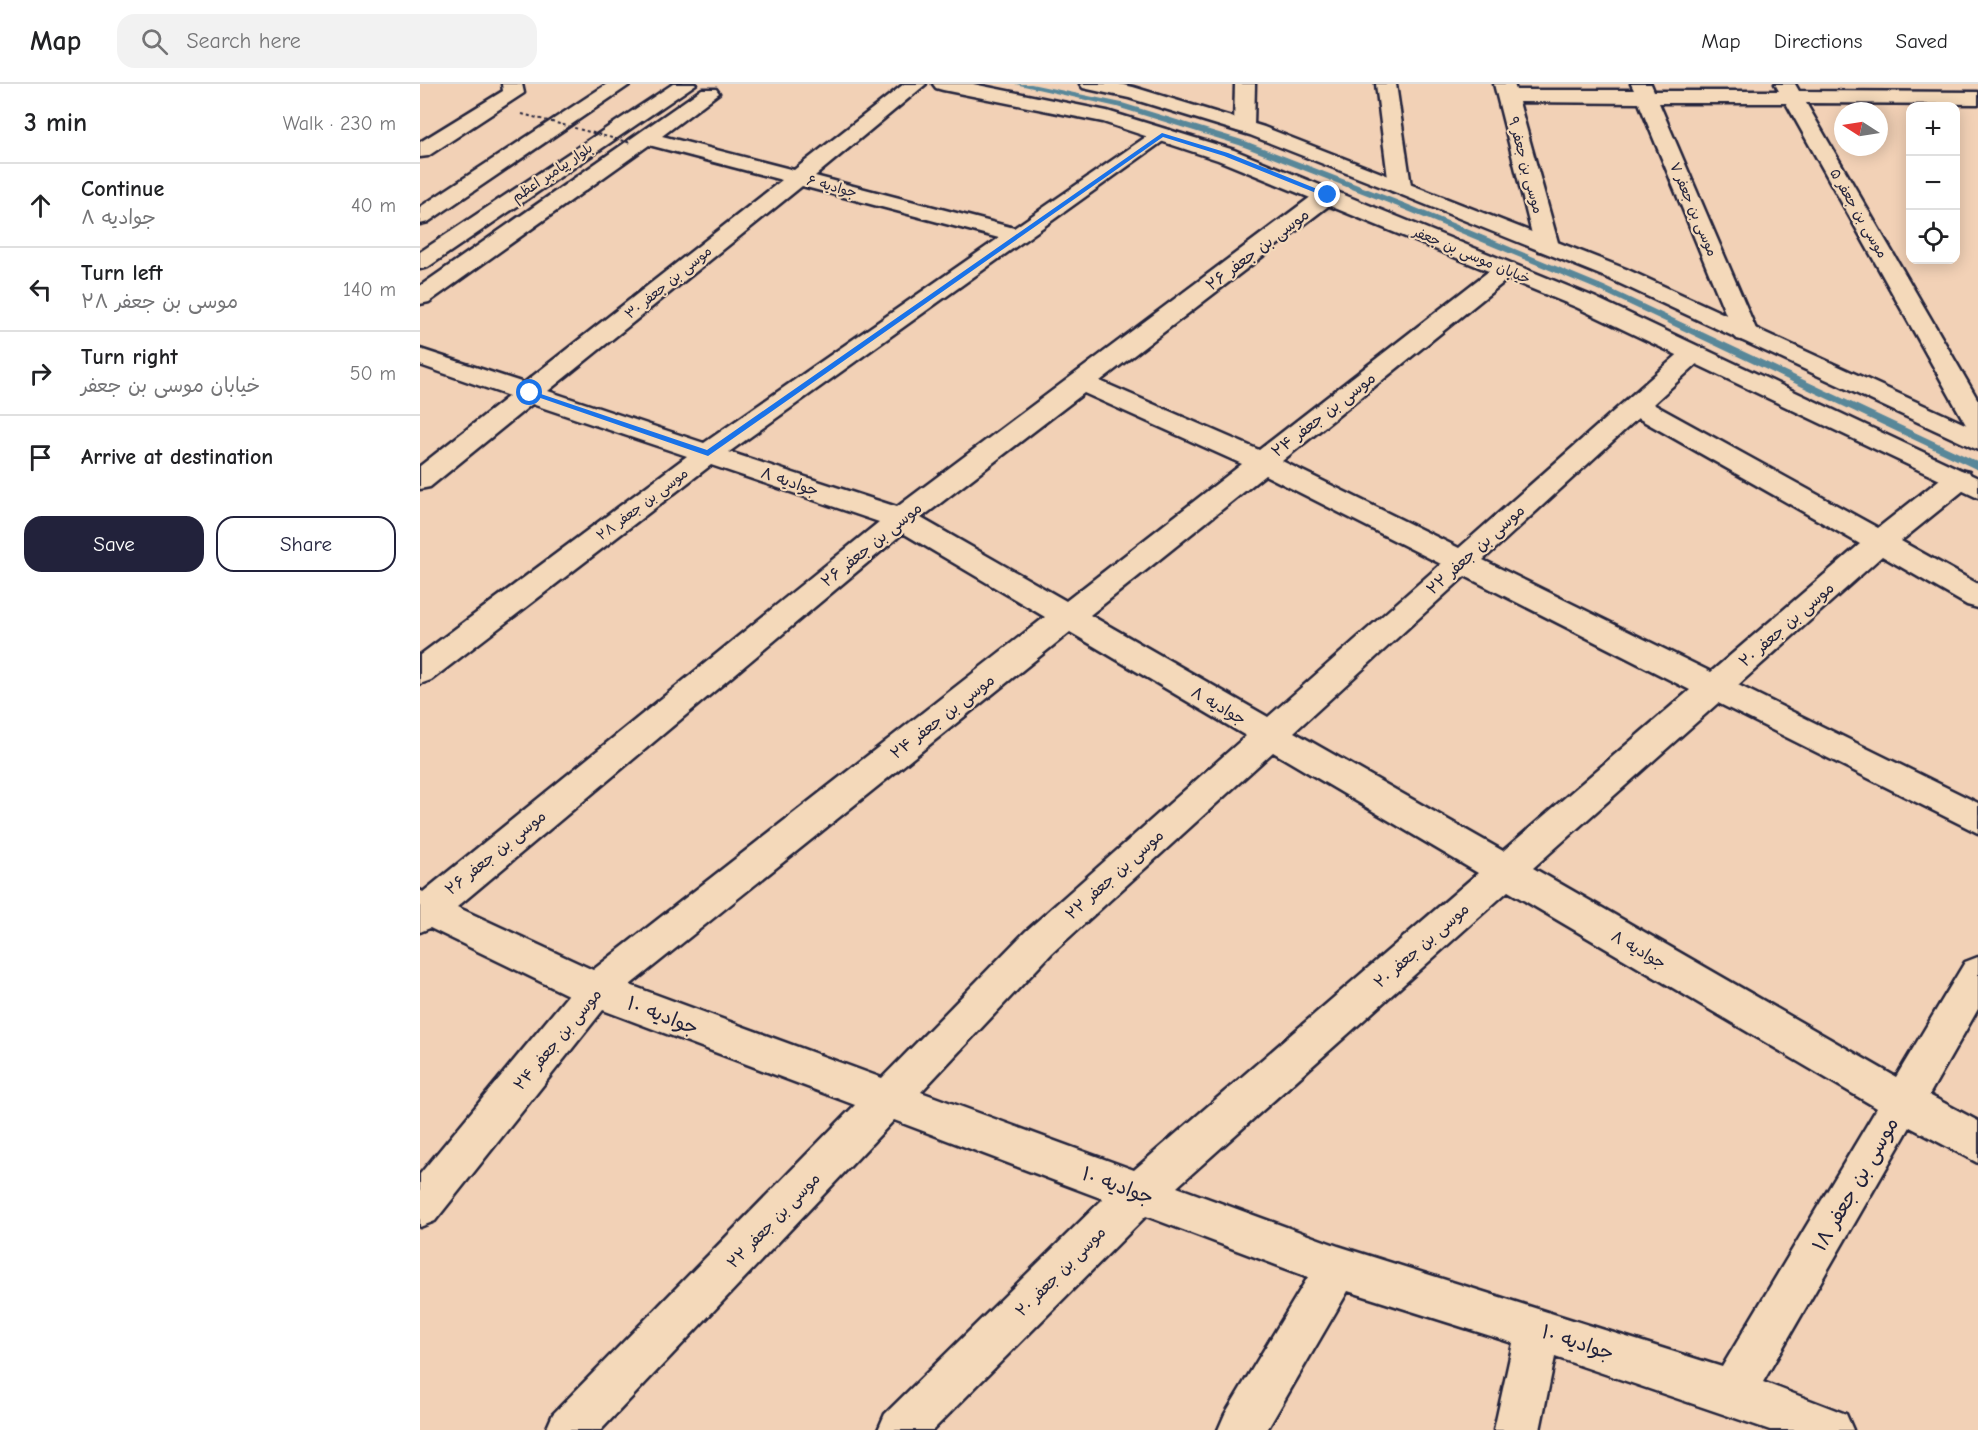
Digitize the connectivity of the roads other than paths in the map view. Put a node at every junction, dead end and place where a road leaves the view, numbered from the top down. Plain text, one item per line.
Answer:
1 (512, 84) edge
2 (584, 84) edge
3 (621, 84) edge
4 (686, 84) edge
5 (916, 84) edge
6 (943, 84) edge
7 (1090, 84) edge
8 (1245, 84) edge
9 (1386, 84) edge
10 (1506, 90) edge
11 (1644, 90) edge
12 (1789, 91) edge
13 (709, 93) dead end
14 (1970, 98) edge
15 (581, 112) junction
16 (1244, 127) junction
17 (1162, 134) junction
18 (639, 141) junction
19 (422, 148) edge
20 (799, 177) junction
21 (1400, 186) junction
22 (1328, 195) junction
23 (420, 217) edge
24 (1017, 236) junction
25 (1547, 246) junction
26 (420, 262) edge
27 (1506, 269) junction
28 (420, 297) edge
29 (1746, 334) junction
30 (1693, 354) junction
31 (420, 357) edge
32 (1081, 382) junction
33 (530, 393) junction
34 (1635, 405) junction
35 (1978, 423) edge
36 (1978, 441) edge
37 (708, 453) junction
38 (1262, 462) junction
39 (420, 480) edge
40 (1968, 484) edge
41 (900, 519) junction
42 (1880, 542) junction
43 (1461, 562) junction
44 (1978, 597) edge
45 (1067, 616) junction
46 (420, 672) edge
47 (1714, 688) junction
48 (1270, 734) junction
49 (1978, 819) edge
50 (1505, 871) junction
51 (422, 910) edge
52 (1978, 974) edge
53 (596, 990) junction
54 (890, 1100) junction
55 (1903, 1102) junction
56 (1978, 1143) edge
57 (1139, 1193) junction
58 (420, 1206) edge
59 (1338, 1268) junction
60 (1538, 1329) junction
61 (1732, 1394) junction
62 (569, 1430) edge
63 (901, 1430) edge
64 (1241, 1430) edge
65 (1517, 1430) edge
66 (1830, 1430) edge

1 - 19 street
2 - 15 street
3 - 15 street
4 - 26 street, بلوار پیامبر اعظم
5 - 20 street, موسی بن جعفر ۳۰
6 - 17 street, خیابان موسی بن جعفر
7 - 16 street
8 - 16 street
9 - 21 street
10 - 11 street
10 - 25 street, موسی بن جعفر ۹
11 - 12 street
11 - 29 street, موسی بن جعفر ۷
12 - 14 street
12 - 35 street, موسی بن جعفر ۵
13 - 18 street
15 - 23 street
16 - 21 street
17 - 22 street, خیابان موسی بن جعفر
17 - 24 street, موسی بن جعفر ۲۸
18 - 20 street, جوادیه ۶
18 - 28 street
20 - 24 street, جوادیه ۶
20 - 33 street, موسی بن جعفر ۳۰
21 - 25 street
22 - 27 street, خیابان موسی بن جعفر
22 - 32 street, موسی بن جعفر ۲۶
24 - 37 street, موسی بن جعفر ۲۸
25 - 29 street
27 - 30 street, خیابان موسی بن جعفر
27 - 38 street, موسی بن جعفر ۲۴
29 - 36 street
30 - 34 street, موسی بن جعفر ۲۲
30 - 40 street, خیابان موسی بن جعفر
31 - 33 street, جوادیه ۸
32 - 38 street
32 - 41 street, موسی بن جعفر ۲۶
33 - 37 street, جوادیه ۸
33 - 39 street, موسی بن جعفر ۳۰
34 - 42 street
34 - 43 street, موسی بن جعفر ۲۲
37 - 41 street, جوادیه ۸
37 - 46 street, موسی بن جعفر ۲۸
38 - 43 street
38 - 45 street, موسی بن جعفر ۲۴
40 - 42 street, موسی بن جعفر ۲۰
41 - 45 street, جوادیه ۸
41 - 51 street, موسی بن جعفر ۲۶
42 - 44 street
42 - 47 street, موسی بن جعفر ۲۰
43 - 47 street
43 - 48 street, موسی بن جعفر ۲۲
45 - 48 street, جوادیه ۸
45 - 53 street, موسی بن جعفر ۲۴
47 - 49 street
47 - 50 street, موسی بن جعفر ۲۰
48 - 50 street, جوادیه ۸
48 - 54 street, موسی بن جعفر ۲۲
50 - 55 street, جوادیه ۸
50 - 57 street, موسی بن جعفر ۲۰
51 - 53 street, جوادیه ۱۰
52 - 55 street, موسی بن جعفر ۱۸
53 - 54 street, جوادیه ۱۰
53 - 58 street, موسی بن جعفر ۲۴
54 - 57 street, جوادیه ۱۰
54 - 62 street, موسی بن جعفر ۲۲
55 - 56 street, جوادیه ۸
55 - 61 street, موسی بن جعفر ۱۸
57 - 59 street, جوادیه ۱۰
57 - 63 street, موسی بن جعفر ۲۰
59 - 60 street, جوادیه ۱۰
59 - 64 street
60 - 61 street, جوادیه ۱۰
60 - 65 street
61 - 66 street, جوادیه ۱۰

